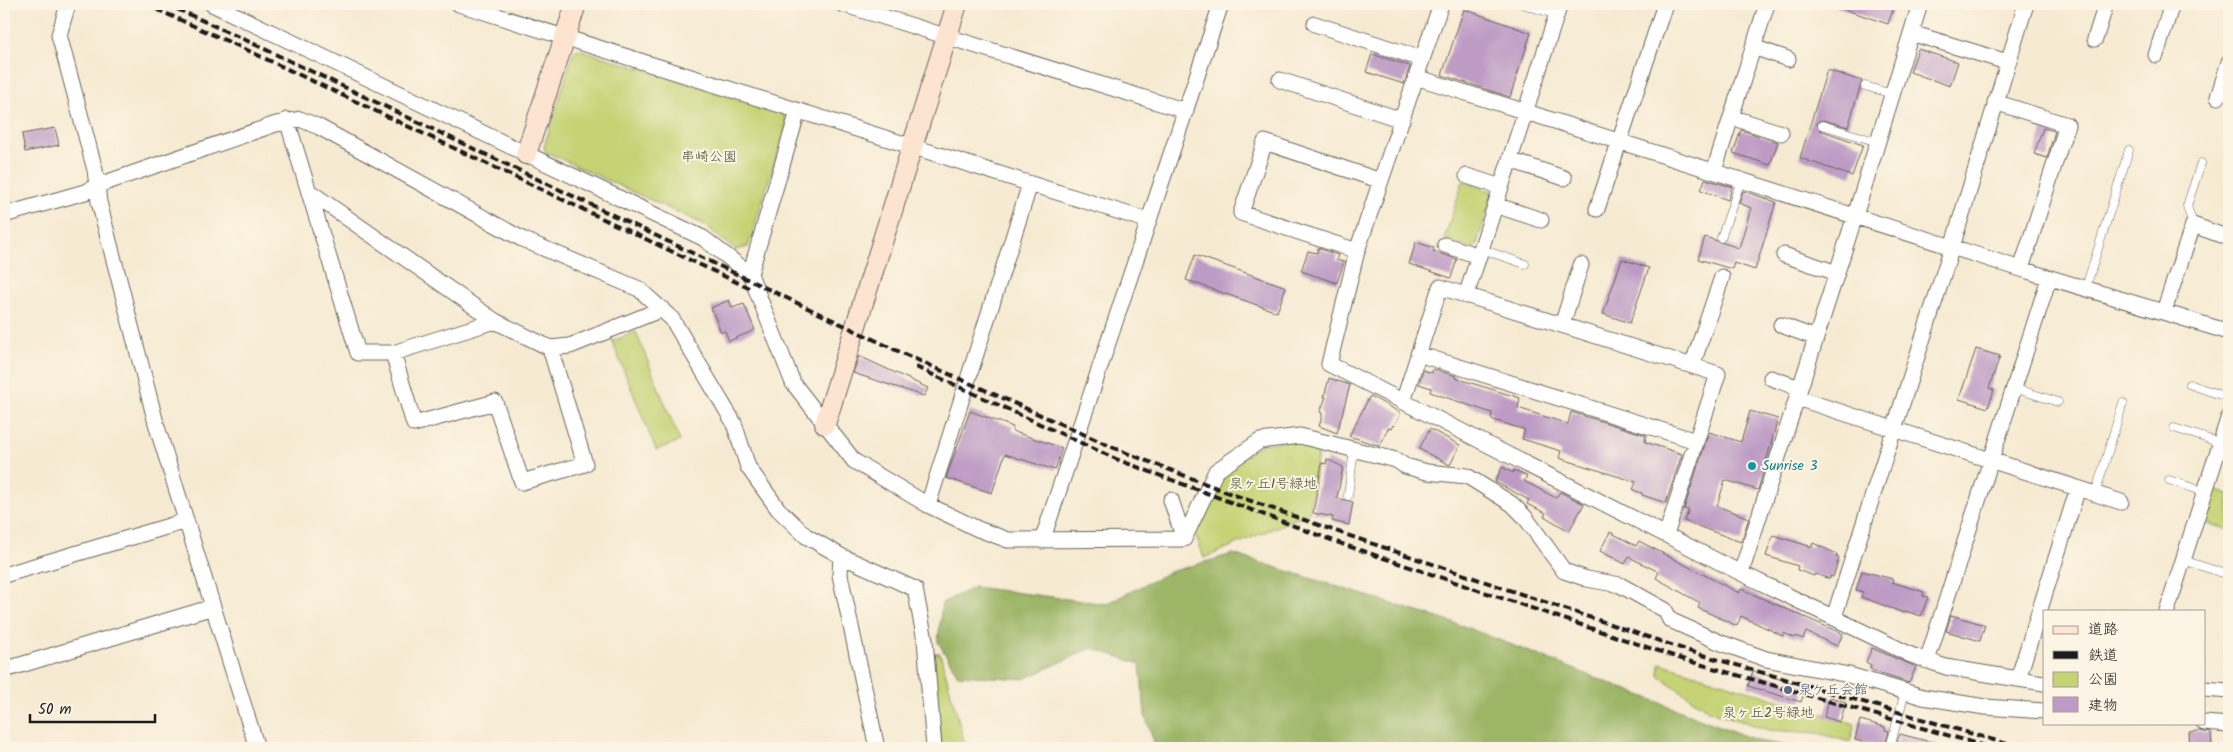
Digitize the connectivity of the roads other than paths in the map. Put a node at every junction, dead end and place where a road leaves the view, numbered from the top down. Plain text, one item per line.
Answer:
1 (68, 4) edge
2 (212, 4) edge
3 (459, 4) edge
4 (576, 4) edge
5 (842, 4) edge
6 (957, 4) edge
7 (1221, 4) edge
8 (1441, 4) edge
9 (1522, 4) edge
10 (1665, 4) edge
11 (1767, 4) edge
12 (1920, 4) edge
13 (2026, 4) edge
14 (2106, 4) edge
15 (2172, 4) edge
16 (1559, 9) edge
17 (1315, 24) dead end
18 (1911, 33) junction
19 (947, 36) junction
20 (565, 37) junction
21 (2095, 39) dead end
22 (1753, 47) junction
23 (2156, 55) dead end
24 (1422, 59) junction
25 (1788, 59) dead end
26 (2008, 62) junction
27 (2229, 62) edge
28 (1416, 77) junction
29 (1280, 80) dead end
30 (1865, 86) dead end
31 (1892, 94) junction
32 (2218, 97) dead end
33 (1995, 102) junction
34 (798, 111) junction
35 (1186, 111) junction
36 (1526, 111) junction
37 (1731, 117) junction
38 (288, 120) junction
39 (1402, 120) junction
40 (1822, 124) dead end
41 (1781, 133) dead end
42 (1620, 141) junction
43 (1878, 142) junction
44 (912, 147) junction
45 (2129, 150) dead end
46 (526, 154) junction
47 (1510, 160) junction
48 (2201, 163) dead end
49 (1714, 171) junction
50 (1467, 176) dead end
51 (1564, 178) dead end
52 (1740, 180) junction
53 (1381, 181) junction
54 (1030, 184) junction
55 (96, 186) junction
56 (1501, 187) junction
57 (310, 192) junction
58 (1495, 205) junction
59 (1597, 208) dead end
60 (4, 216) edge
61 (1855, 216) junction
62 (1541, 220) dead end
63 (1149, 221) junction
64 (2193, 225) junction
65 (1721, 238) dead end
66 (2229, 238) edge
67 (1445, 245) dead end
68 (1952, 247) junction
69 (1357, 251) junction
70 (1480, 252) junction
71 (1784, 255) dead end
72 (1525, 264) dead end
73 (1581, 265) dead end
74 (2022, 269) junction
75 (1837, 273) junction
76 (750, 274) junction
77 (1722, 277) dead end
78 (2049, 278) junction
79 (2086, 287) junction
80 (1466, 296) junction
81 (662, 309) junction
82 (2164, 312) junction
83 (495, 321) junction
84 (1562, 325) junction
85 (1780, 325) dead end
86 (2229, 332) edge
87 (1816, 338) junction
88 (550, 348) junction
89 (393, 353) junction
90 (1418, 354) junction
91 (1692, 366) junction
92 (1771, 378) dead end
93 (2190, 384) dead end
94 (2014, 388) junction
95 (1798, 393) junction
96 (2229, 398) edge
97 (1403, 402) junction
98 (2058, 402) dead end
99 (2123, 403) dead end
100 (2229, 416) edge
101 (825, 424) junction
102 (2174, 428) dead end
103 (1894, 429) junction
104 (1696, 441) junction
105 (2221, 443) junction
106 (1354, 450) junction
107 (1991, 460) junction
108 (2169, 480) dead end
109 (2078, 488) junction
110 (2205, 492) junction
111 (2095, 494) junction
112 (1348, 496) dead end
113 (1171, 500) dead end
114 (2121, 502) dead end
115 (928, 505) junction
116 (186, 521) junction
117 (1666, 535) junction
118 (1184, 539) junction
119 (1042, 541) junction
120 (841, 556) junction
121 (2183, 560) junction
122 (1741, 573) junction
123 (4, 575) edge
124 (2229, 575) edge
125 (213, 607) junction
126 (2167, 610) edge
127 (1834, 617) junction
128 (1928, 661) junction
129 (4, 670) edge
130 (2018, 678) junction
131 (2043, 683) edge
132 (2206, 689) edge
133 (2229, 691) edge
134 (1905, 692) junction
135 (2043, 711) edge
136 (2206, 723) edge
137 (2229, 725) edge
138 (1890, 747) dead end
139 (257, 748) edge
140 (877, 748) edge
141 (934, 748) edge

1 - 55 street
2 - 46 street
3 - 20 street
4 - 20 street
5 - 19 street
6 - 19 street
7 - 35 street
8 - 24 street
9 - 16 lane
10 - 42 street
11 - 22 street
12 - 18 street
13 - 26 street
14 - 21 street
15 - 23 street
16 - 36 street
17 - 24 street
18 - 26 street
18 - 31 street
19 - 35 street
19 - 44 street
20 - 34 street
20 - 46 street
22 - 25 street
22 - 37 street
24 - 28 street
26 - 33 street
27 - 32 street
28 - 36 street
28 - 39 street
29 - 39 street
30 - 31 lane
31 - 43 street
33 - 68 street
33 - 74 street
34 - 44 street
34 - 76 street
35 - 63 street
36 - 42 street
36 - 47 street
37 - 41 street
37 - 49 street
38 - 55 street
38 - 57 street
38 - 81 street
39 - 53 street
40 - 43 lane
42 - 49 street
42 - 59 street
43 - 61 street
44 - 54 street
44 - 101 street
45 - 79 lane
46 - 76 street
47 - 51 street
47 - 56 street
48 - 64 lane
49 - 52 street
50 - 56 street
52 - 61 street
52 - 65 lane
53 - 69 street
53 - 69 street
54 - 63 street
54 - 115 street
55 - 60 street
55 - 116 street
56 - 58 street
57 - 83 street
57 - 89 street
58 - 62 street
58 - 70 street
61 - 68 street
61 - 75 street
63 - 119 street
64 - 66 street
64 - 82 street
67 - 70 street
68 - 74 street
68 - 103 street
69 - 97 street
70 - 72 lane
70 - 80 street
71 - 75 street
73 - 84 street
74 - 78 street
75 - 87 street
76 - 101 street
77 - 91 street
78 - 79 street
78 - 94 street
79 - 82 street
80 - 84 street
80 - 90 street
81 - 88 street
81 - 120 street
82 - 86 street
83 - 88 street
83 - 89 street
84 - 91 street
85 - 87 street
87 - 95 street
88 - 89 street
90 - 97 street
90 - 104 street
91 - 104 street
92 - 95 street
93 - 96 lane
94 - 98 lane
94 - 107 street
95 - 103 street
95 - 122 street
97 - 117 street
99 - 111 lane
100 - 105 street
101 - 115 street
102 - 105 lane
103 - 107 street
103 - 127 street
104 - 117 street
105 - 110 street
106 - 112 lane
106 - 118 street
106 - 134 street
107 - 109 street
107 - 128 street
108 - 110 lane
109 - 111 street
109 - 130 street
110 - 121 street
111 - 114 street
113 - 118 street
115 - 119 street
116 - 123 street
116 - 125 street
117 - 122 street
118 - 119 street
120 - 140 street
120 - 141 street
121 - 124 lane
121 - 126 street
122 - 127 street
125 - 129 street
125 - 139 street
127 - 128 street
128 - 130 street
130 - 131 street
132 - 133 street
134 - 135 street
134 - 138 lane
136 - 137 street

